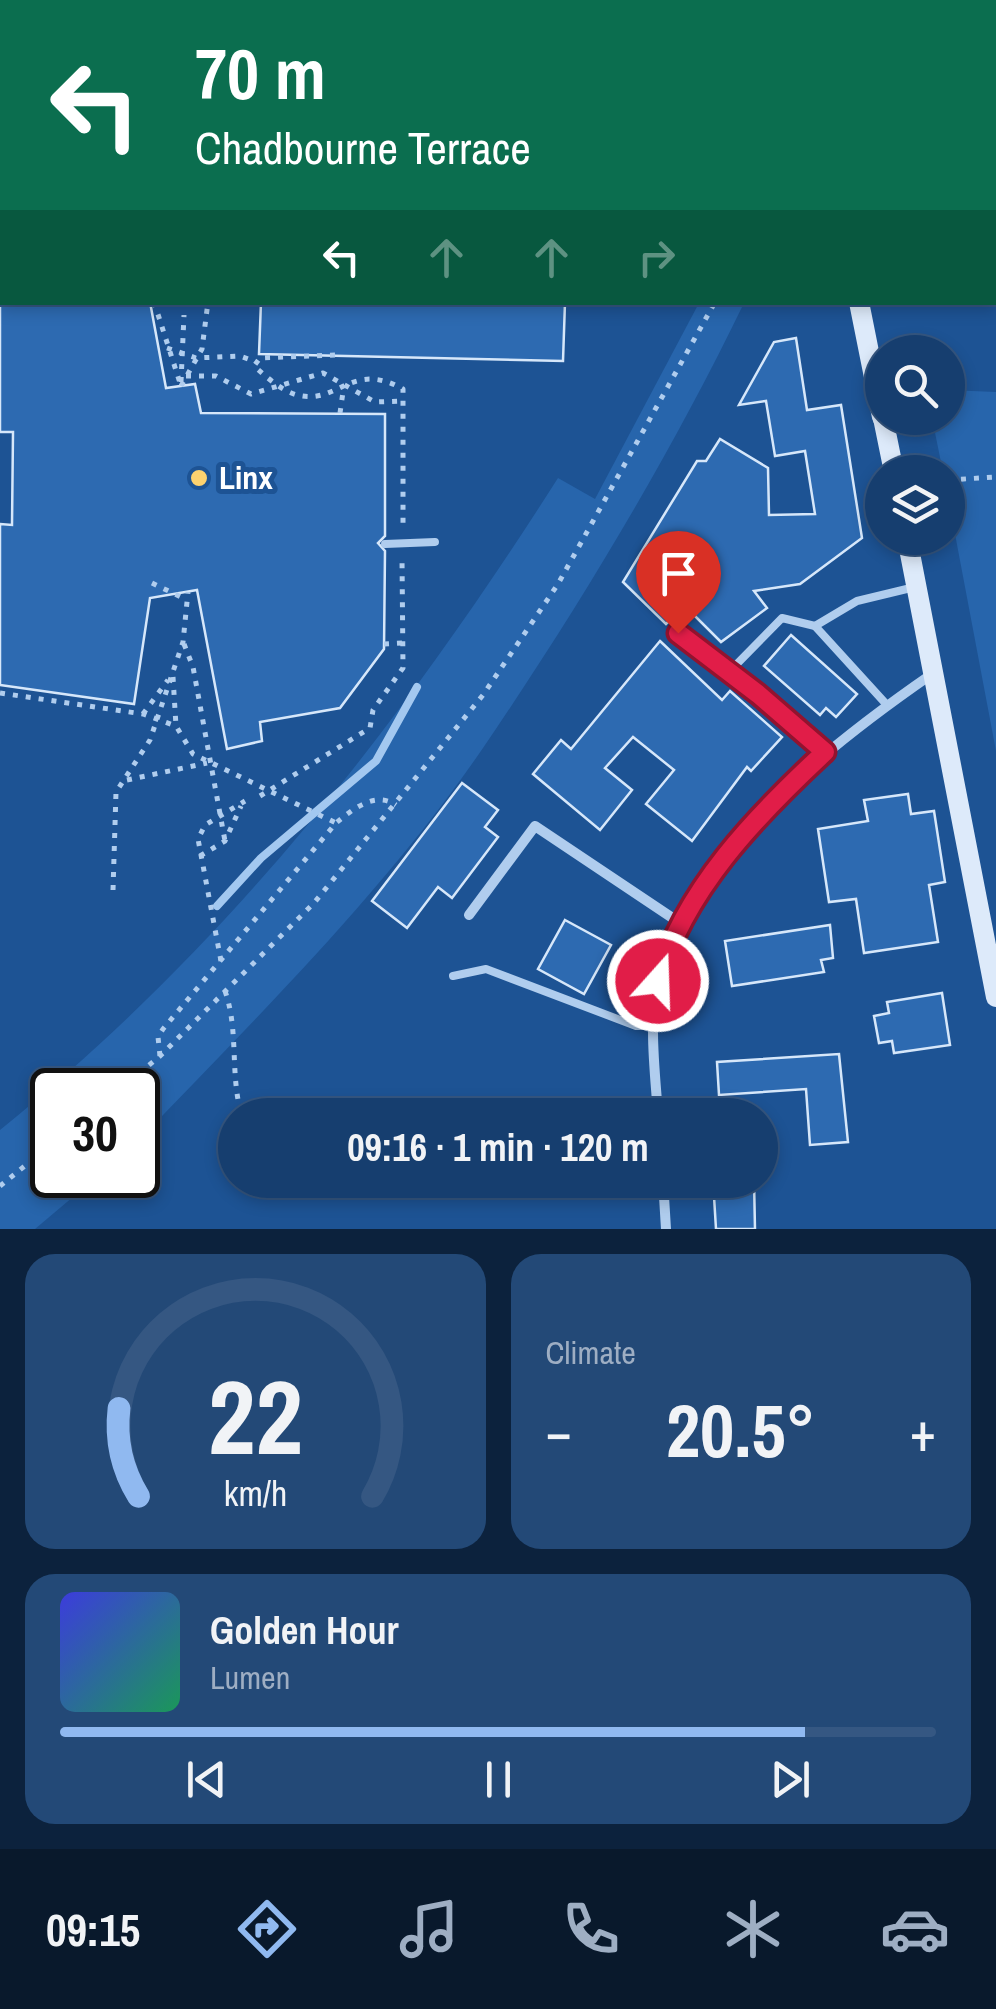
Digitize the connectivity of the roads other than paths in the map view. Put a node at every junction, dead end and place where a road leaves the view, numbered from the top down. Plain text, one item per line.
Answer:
1 (860, 305) edge
2 (866, 335) edge
3 (435, 542) dead end
4 (385, 544) dead end
5 (909, 555) edge
6 (916, 587) junction
7 (815, 626) junction
8 (678, 633) dead end
9 (729, 672) junction
10 (933, 673) junction
11 (887, 705) junction
12 (825, 752) junction
13 (470, 916) dead end
14 (680, 924) junction
15 (454, 976) dead end
16 (996, 998) edge
17 (654, 1026) junction
18 (657, 1098) edge
19 (664, 1198) edge
20 (666, 1229) edge

1 - 2 street
3 - 4 lane
5 - 6 street
6 - 7 lane
6 - 10 street
7 - 9 lane
7 - 11 lane
8 - 9 street
9 - 12 street
10 - 11 street
10 - 16 street
11 - 12 street
12 - 14 street
13 - 14 street
14 - 17 street
15 - 17 lane
17 - 18 street
19 - 20 street

